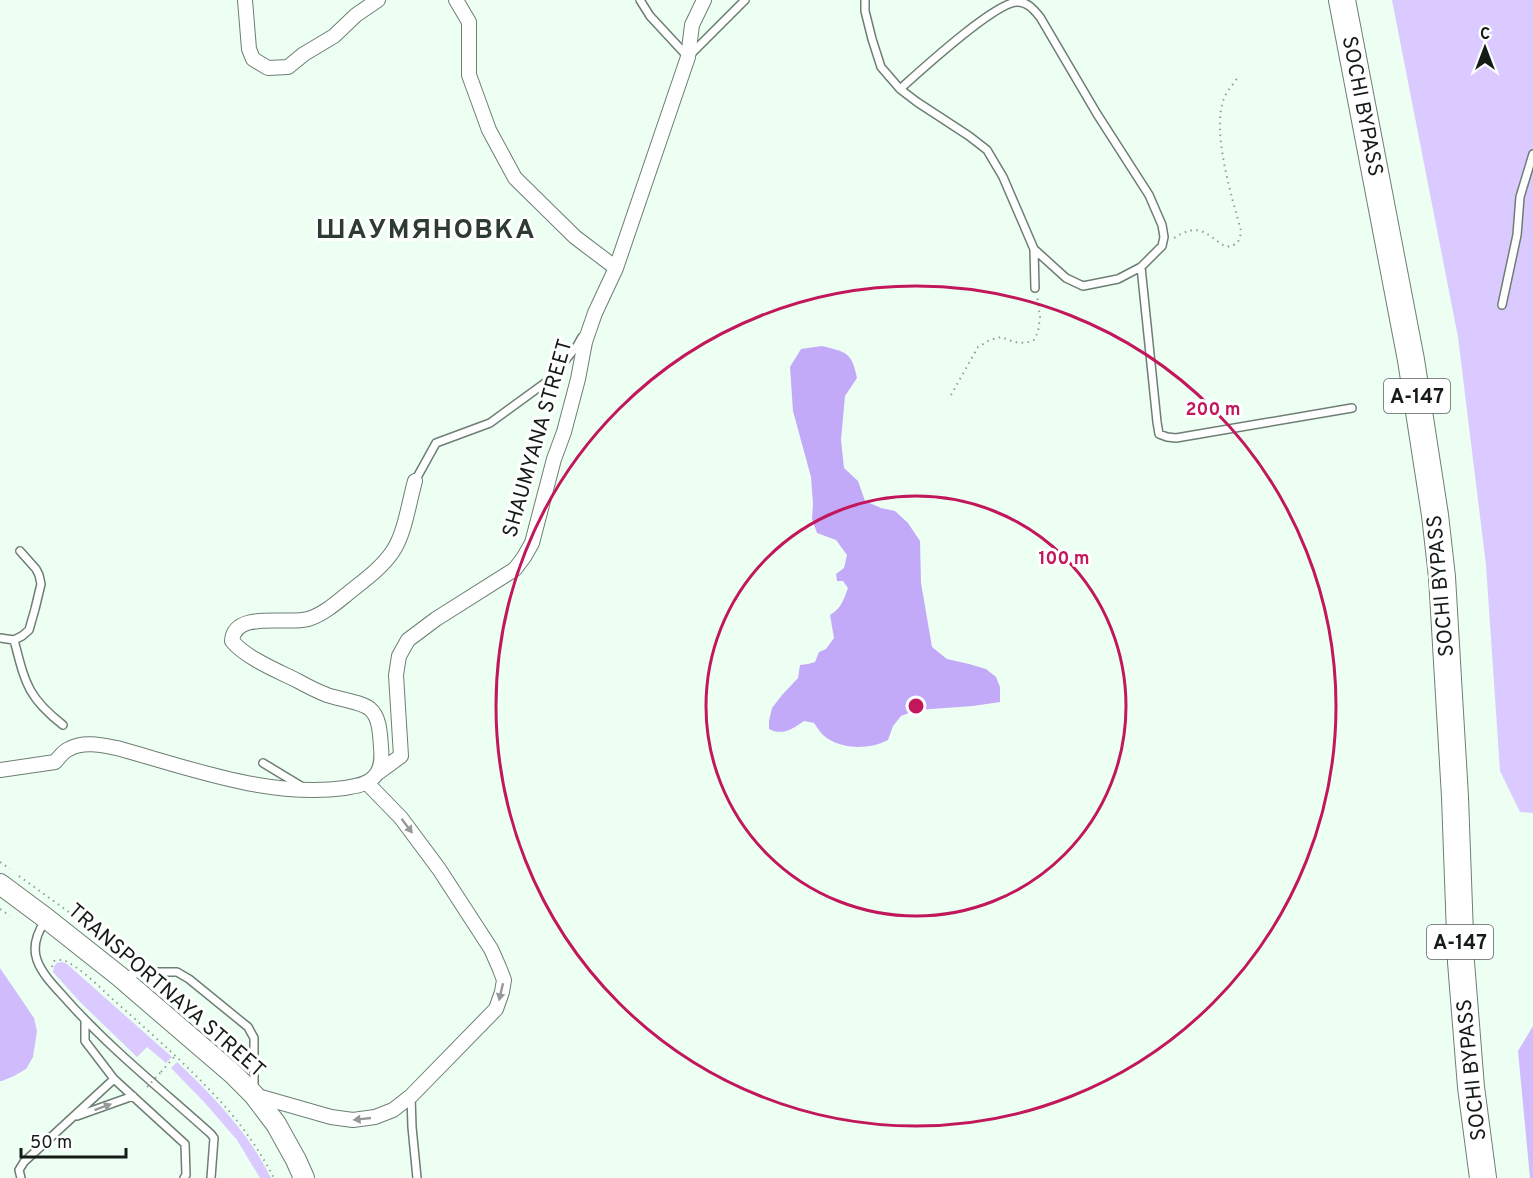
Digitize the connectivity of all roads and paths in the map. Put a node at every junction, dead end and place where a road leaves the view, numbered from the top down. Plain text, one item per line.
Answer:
1 (245, 0) edge
2 (378, 0) edge
3 (456, 0) edge
4 (640, 0) edge
5 (704, 0) edge
6 (745, 0) edge
7 (865, 0) edge
8 (1342, 0) edge
9 (688, 57) junction
10 (1238, 76) dead end
11 (900, 89) junction
12 (1533, 154) edge
13 (1162, 246) junction
14 (1034, 249) junction
15 (1141, 267) junction
16 (616, 268) junction
17 (1035, 288) joint
18 (1502, 304) dead end
19 (595, 313) junction
20 (951, 395) dead end
21 (1352, 408) dead end
22 (415, 481) joint
23 (20, 551) dead end
24 (0, 638) edge
25 (14, 640) junction
26 (63, 725) dead end
27 (263, 763) dead end
28 (0, 770) edge
29 (379, 771) junction
30 (367, 783) junction
31 (309, 791) junction
32 (0, 862) edge
33 (0, 884) edge
34 (0, 909) edge
35 (10, 916) dead end
36 (47, 919) junction
37 (52, 967) dead end
38 (125, 969) junction
39 (85, 1021) junction
40 (175, 1056) junction
41 (114, 1079) junction
42 (147, 1087) dead end
43 (254, 1095) junction
44 (133, 1096) junction
45 (411, 1096) junction
46 (72, 1118) junction
47 (21, 1178) edge
48 (184, 1178) edge
49 (211, 1178) edge
50 (274, 1178) edge
51 (304, 1178) edge
52 (417, 1178) edge
53 (1483, 1178) edge

1 - 2 street
3 - 16 street
4 - 9 lane
5 - 9 street, SHAUMYANA STREET
6 - 9 lane
7 - 11 lane
8 - 53 highway, SOCHI BYPASS / А-147
9 - 16 street, SHAUMYANA STREET
10 - 13 path
11 - 13 lane
11 - 14 lane
12 - 18 lane
13 - 15 lane
14 - 15 lane
14 - 17 lane
15 - 21 lane
16 - 19 street, SHAUMYANA STREET
17 - 20 path
19 - 22 lane
19 - 29 street, SHAUMYANA STREET
22 - 29 street
23 - 25 lane
24 - 25 lane
25 - 26 lane
27 - 31 lane
28 - 31 street
29 - 30 street, SHAUMYANA STREET
30 - 31 street
30 -> 45 street
32 - 38 path
33 - 36 main road, TRANSPORTNAYA STREET
34 - 35 path
36 - 38 main road, TRANSPORTNAYA STREET
36 - 39 lane
37 - 40 path
38 - 43 main road, TRANSPORTNAYA STREET
38 - 43 lane
39 - 41 lane
39 - 49 lane
40 - 42 path, bridge
40 - 50 path
41 - 44 lane
41 - 46 lane
45 -> 43 street
43 - 51 main road, TRANSPORTNAYA STREET
46 -> 44 lane
44 - 48 lane
45 - 52 lane
46 - 47 lane

